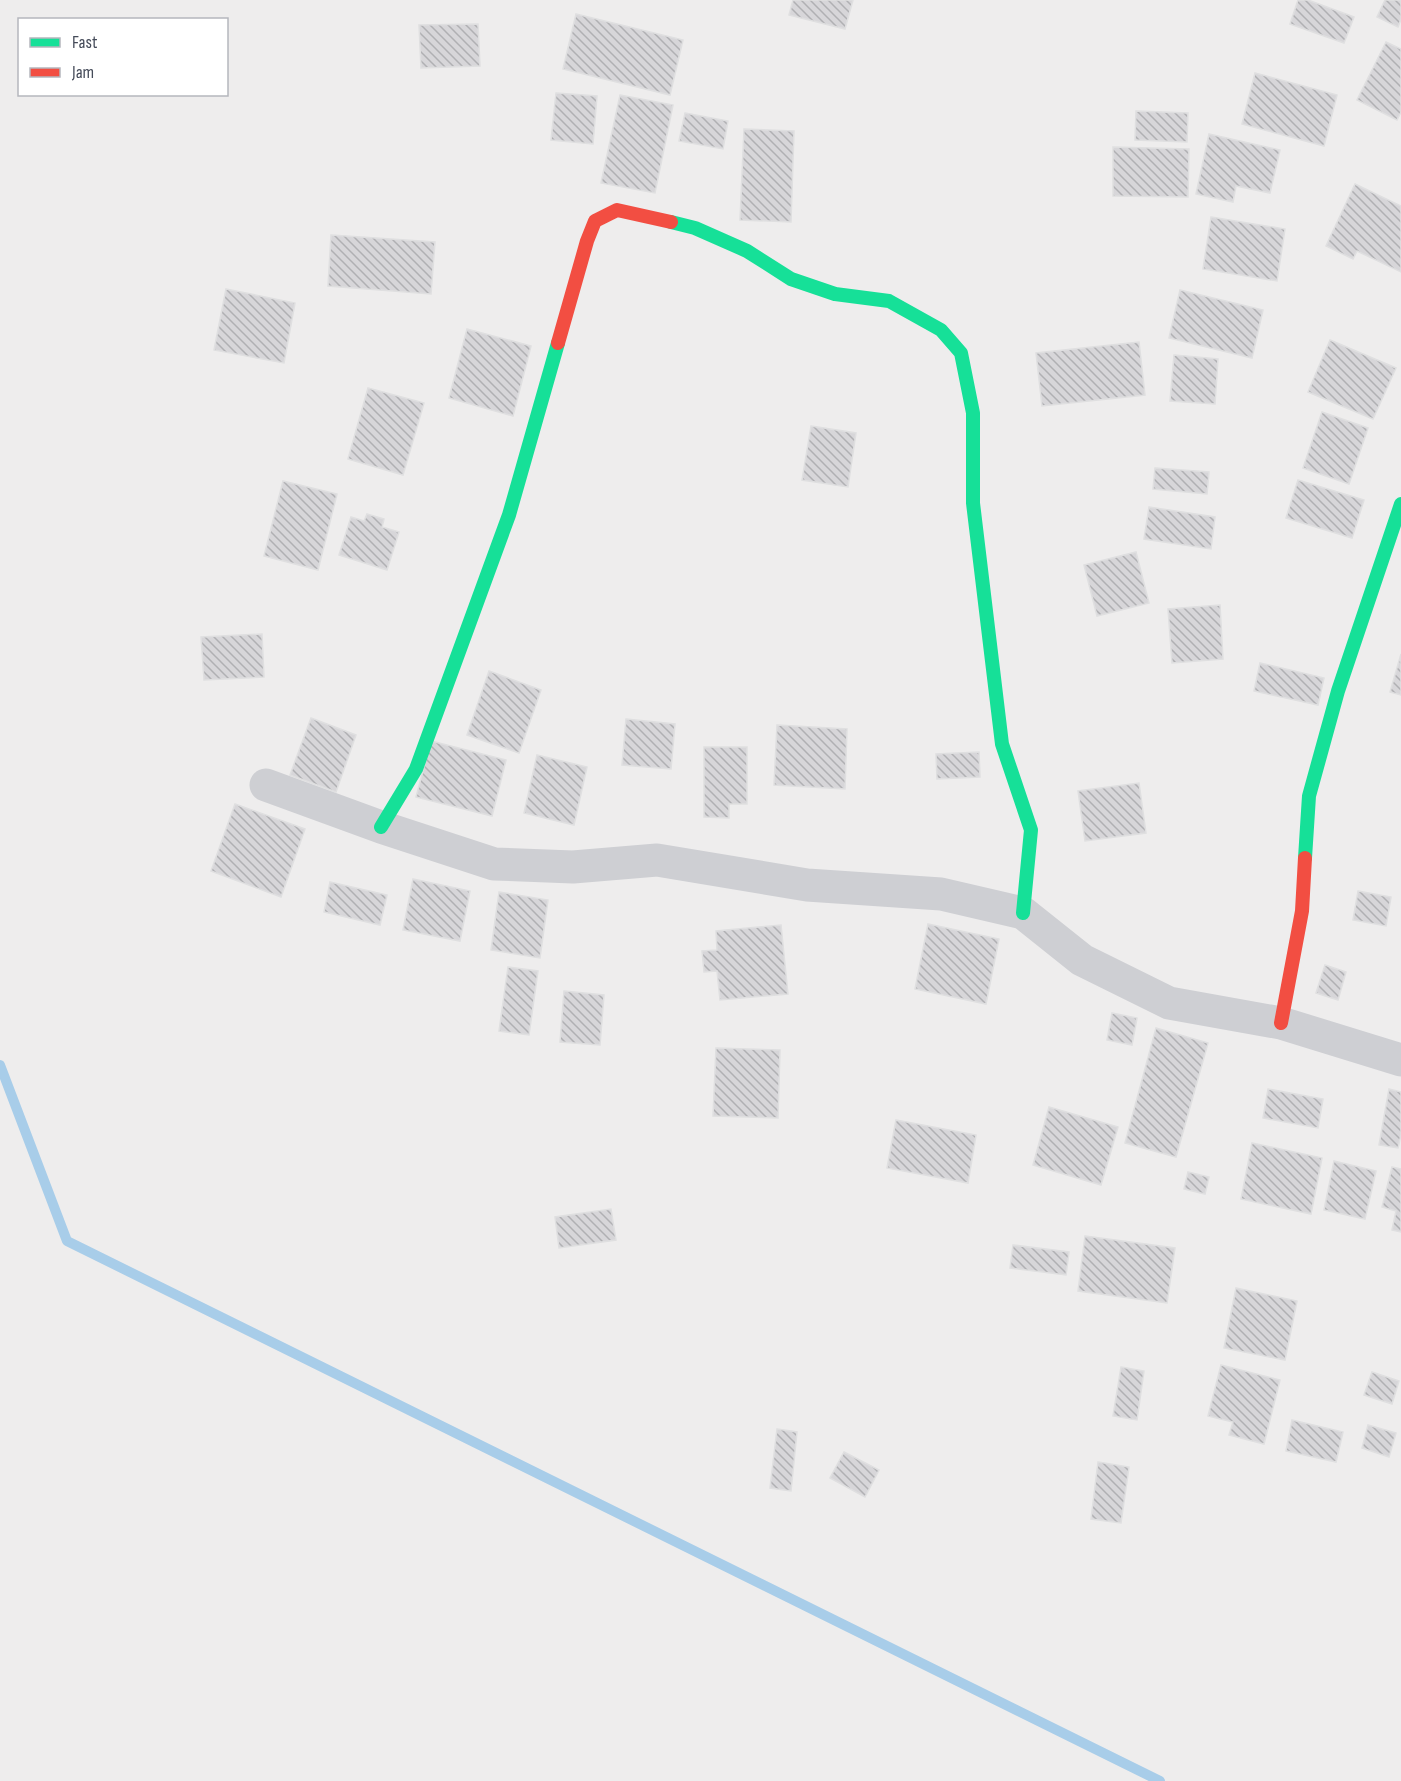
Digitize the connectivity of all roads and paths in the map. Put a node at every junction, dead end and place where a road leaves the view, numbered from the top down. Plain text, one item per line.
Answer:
1 (1401, 504) edge
2 (266, 784) dead end
3 (381, 827) junction
4 (1023, 913) junction
5 (1281, 1023) junction
6 (1401, 1059) edge

1 - 5 street
2 - 3 street
3 - 4 street
3 - 4 street
4 - 5 street
5 - 6 street

